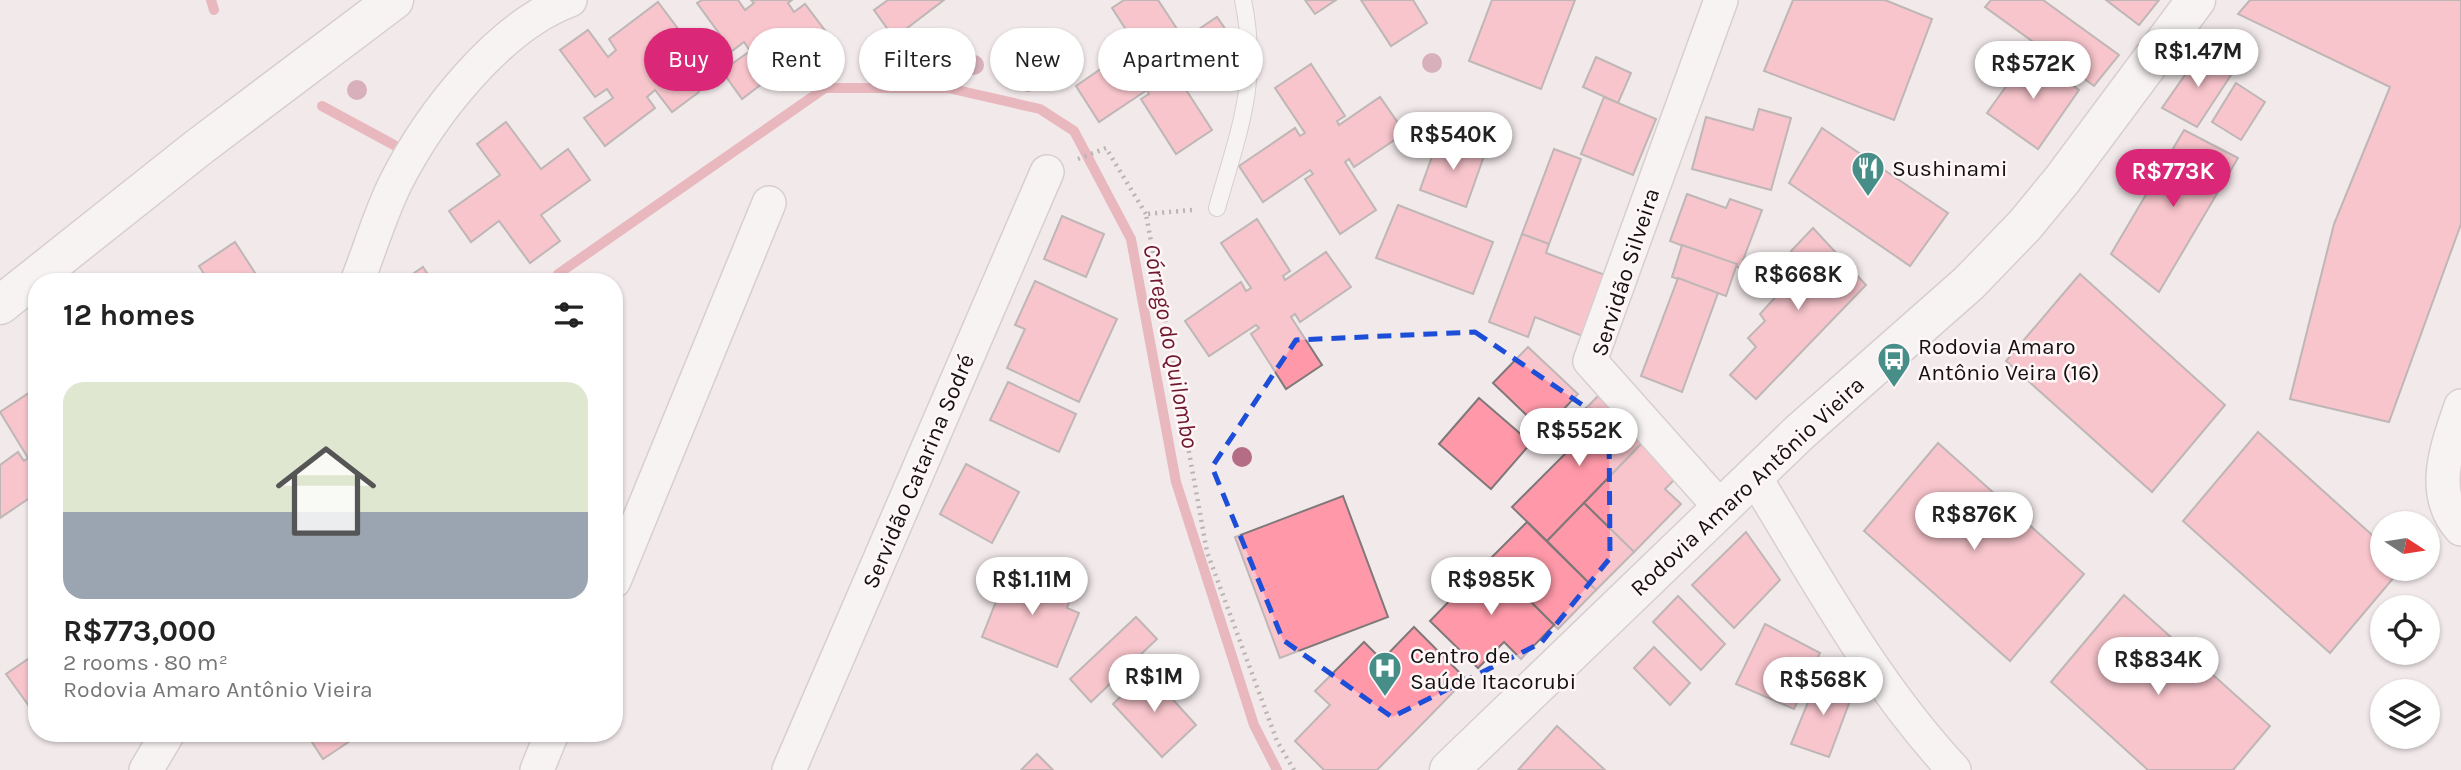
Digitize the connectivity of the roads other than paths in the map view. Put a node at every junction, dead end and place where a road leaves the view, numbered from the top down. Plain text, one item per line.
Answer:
1 (358, 0) edge
2 (394, 0) edge
3 (570, 0) edge
4 (1243, 0) edge
5 (1721, 0) edge
6 (2196, 0) edge
7 (199, 147) junction
8 (1047, 172) dead end
9 (769, 203) dead end
10 (1217, 208) road end
11 (40, 273) edge
12 (361, 273) edge
13 (28, 283) edge
14 (0, 305) edge
15 (2461, 406) edge
16 (1754, 476) junction
17 (1721, 508) junction
18 (2461, 529) edge
19 (623, 559) edge
20 (163, 742) edge
21 (548, 742) edge
22 (146, 770) edge
23 (537, 770) edge
24 (789, 770) edge
25 (1448, 770) edge
26 (1954, 770) edge

1 - 7 main road
2 - 7 main road
3 - 12 street
4 - 10 lane
5 - 17 street, Servidão Silveira
6 - 16 main road, Rodovia Amaro Antônio Vieira
7 - 11 main road
8 - 24 street, Servidão Catarina Sodré
9 - 19 street
13 - 14 main road
15 - 18 street
16 - 17 main road, Rodovia Amaro Antônio Vieira
16 - 26 street
17 - 25 main road, Rodovia Amaro Antônio Vieira
20 - 22 street
21 - 23 street

